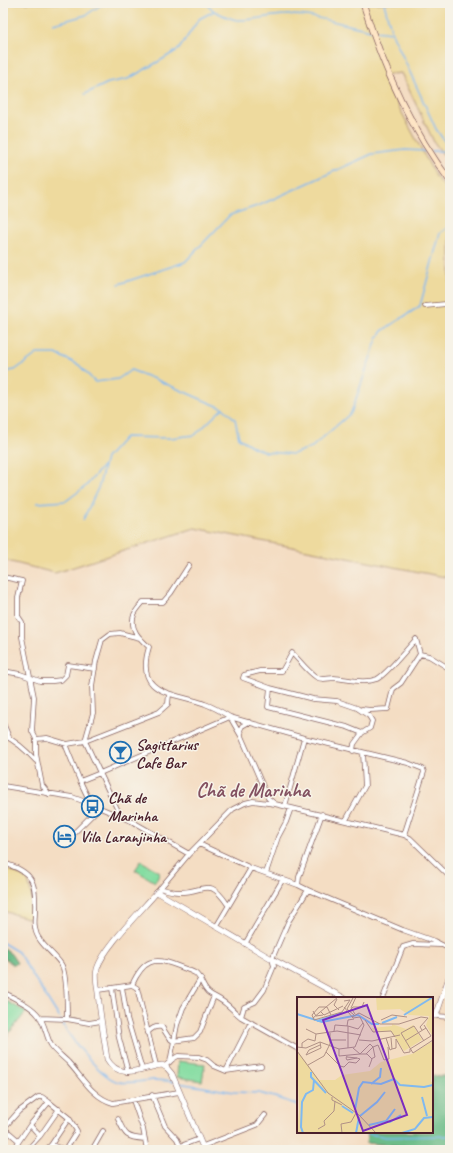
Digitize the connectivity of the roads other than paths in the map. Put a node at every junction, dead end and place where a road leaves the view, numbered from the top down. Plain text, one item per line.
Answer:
1 (362, 3) edge
2 (450, 181) edge
3 (450, 301) edge
4 (425, 306) dead end
5 (188, 565) dead end
6 (3, 577) edge
7 (140, 638) junction
8 (420, 654) junction
9 (95, 669) junction
10 (450, 670) edge
11 (3, 671) edge
12 (31, 679) junction
13 (270, 688) junction
14 (169, 694) junction
15 (356, 708) junction
16 (230, 717) junction
17 (249, 722) junction
18 (3, 723) edge
19 (362, 733) junction
20 (3, 735) edge
21 (241, 736) junction
22 (9, 738) junction
23 (36, 738) junction
24 (304, 738) junction
25 (85, 741) junction
26 (65, 744) junction
27 (353, 750) junction
28 (363, 753) junction
29 (37, 761) junction
30 (100, 773) junction
31 (80, 781) junction
32 (3, 786) edge
33 (50, 794) junction
34 (91, 804) junction
35 (275, 804) junction
36 (285, 806) junction
37 (99, 808) junction
38 (291, 808) junction
39 (322, 814) junction
40 (122, 817) junction
41 (346, 820) junction
42 (404, 834) junction
43 (67, 840) dead end
44 (199, 844) junction
45 (189, 854) junction
46 (3, 863) edge
47 (251, 868) junction
48 (266, 873) junction
49 (450, 877) edge
50 (283, 879) junction
51 (298, 885) junction
52 (159, 890) junction
53 (308, 890) junction
54 (228, 905) junction
55 (216, 926) junction
56 (246, 944) junction
57 (443, 945) junction
58 (450, 949) edge
59 (272, 960) junction
60 (450, 974) edge
61 (200, 978) junction
62 (132, 985) junction
63 (122, 987) junction
64 (112, 988) junction
65 (98, 990) junction
66 (3, 992) edge
67 (214, 996) junction
68 (342, 997) edge
69 (383, 997) edge
70 (434, 1016) edge
71 (241, 1017) junction
72 (450, 1017) edge
73 (40, 1018) junction
74 (67, 1018) junction
75 (101, 1020) junction
76 (251, 1022) junction
77 (147, 1033) junction
78 (173, 1041) junction
79 (297, 1047) edge
80 (170, 1062) junction
81 (156, 1065) junction
82 (165, 1066) junction
83 (261, 1066) dead end
84 (142, 1069) junction
85 (226, 1071) junction
86 (128, 1072) junction
87 (179, 1090) junction
88 (152, 1095) junction
89 (133, 1100) junction
90 (49, 1102) junction
91 (59, 1110) junction
92 (265, 1115) dead end
93 (70, 1118) junction
94 (118, 1119) dead end
95 (30, 1125) junction
96 (3, 1129) edge
97 (102, 1131) dead end
98 (40, 1136) junction
99 (145, 1139) junction
100 (199, 1139) junction
101 (19, 1141) junction
102 (50, 1145) junction
103 (182, 1148) edge
104 (203, 1148) edge
105 (14, 1150) edge
106 (27, 1150) edge
107 (46, 1150) edge
108 (66, 1150) edge
109 (92, 1150) edge
110 (147, 1150) edge
111 (170, 1150) edge

1 - 2 main road
3 - 4 street
5 - 7 street
6 - 12 street
7 - 9 street
7 - 14 street
8 - 10 street
8 - 13 street
8 - 15 street
9 - 12 street
9 - 25 street
11 - 12 street
12 - 23 street
13 - 15 street
13 - 19 street
14 - 16 street
14 - 25 street
15 - 19 street
16 - 17 street
16 - 21 street
16 - 30 street
17 - 21 street
17 - 24 street
18 - 22 street
19 - 27 street
20 - 22 street
21 - 35 street
22 - 29 street
23 - 26 street
23 - 29 street
24 - 27 street
24 - 36 street
25 - 26 street
25 - 30 street
26 - 31 street
27 - 28 street
28 - 41 street
28 - 42 street
29 - 33 street
30 - 31 street
30 - 40 street
31 - 34 street
32 - 33 street
33 - 34 street
34 - 37 street
35 - 36 street
35 - 44 street
36 - 38 street
37 - 40 street
37 - 43 street
38 - 39 street
38 - 48 street
39 - 41 street
39 - 51 street
40 - 45 street
41 - 42 street
42 - 49 street
44 - 45 street
44 - 47 street
45 - 52 street
46 - 74 street
47 - 48 street
47 - 54 street
48 - 50 street
50 - 51 street
50 - 56 street
51 - 53 street
52 - 54 street
52 - 55 street
52 - 65 street
53 - 57 street
53 - 59 street
54 - 55 street
55 - 56 street
56 - 59 street
57 - 58 street
57 - 69 street
59 - 68 street
59 - 71 street
60 - 70 street
61 - 62 street
61 - 67 street
61 - 78 street
62 - 63 street
62 - 77 street
63 - 64 street
63 - 84 street
64 - 65 street
64 - 86 street
65 - 75 street
66 - 73 street
67 - 71 street
67 - 78 street
70 - 72 street
71 - 76 street
73 - 74 street
73 - 89 street
74 - 75 street
75 - 86 street
76 - 79 street
76 - 85 street
77 - 78 street
77 - 81 street
78 - 80 street
80 - 82 street
80 - 85 street
81 - 82 street
81 - 84 street
82 - 87 street
83 - 85 street
84 - 86 street
87 - 88 street
87 - 100 street
88 - 89 street
88 - 103 street
89 - 99 street
90 - 91 street
90 - 95 street
90 - 96 street
91 - 93 street
91 - 98 street
92 - 104 street
93 - 102 street
93 - 108 street
94 - 99 street
95 - 98 street
95 - 101 street
96 - 101 street
97 - 109 street
98 - 106 street
99 - 110 street
100 - 103 street
100 - 104 street
101 - 105 street
102 - 107 street
102 - 108 street
103 - 111 street

